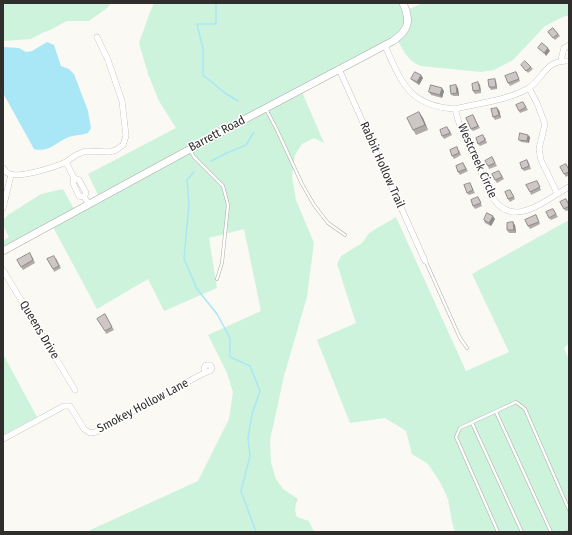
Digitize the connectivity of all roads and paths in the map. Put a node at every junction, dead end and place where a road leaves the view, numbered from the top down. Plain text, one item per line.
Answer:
1 (404, 3) edge
2 (97, 37) dead end
3 (569, 45) edge
4 (385, 46) junction
5 (561, 60) junction
6 (569, 61) edge
7 (339, 69) junction
8 (529, 88) junction
9 (266, 108) junction
10 (455, 109) junction
11 (189, 149) junction
12 (66, 162) junction
13 (3, 168) edge
14 (11, 175) junction
15 (569, 187) edge
16 (557, 193) junction
17 (89, 204) junction
18 (3, 208) edge
19 (345, 235) dead end
20 (3, 251) edge
21 (426, 261) joint
22 (3, 270) edge
23 (217, 279) dead end
24 (467, 348) dead end
25 (206, 371) dead end
26 (75, 390) dead end
27 (496, 412) junction
28 (472, 423) junction
29 (3, 439) edge
30 (569, 510) edge
31 (498, 532) edge
32 (522, 532) edge
33 (551, 532) edge

1 - 4 street, Barrett Road
2 - 12 street
3 - 5 street, Westcreek Circle
4 - 7 street, Barrett Road
4 - 10 street, Westcreek Circle
5 - 6 street
5 - 8 street, Westcreek Circle
7 - 9 street, Barrett Road
7 - 21 street, Rabbit Hollow Trail
8 - 10 street, Westcreek Circle
8 - 16 street
9 - 11 street, Barrett Road
9 - 19 lane
10 - 16 street, Westcreek Circle
11 - 17 street, Barrett Road
11 - 23 lane
12 - 14 street
12 - 17 street
13 - 14 street
14 - 18 street
15 - 16 street, Westcreek Circle
17 - 20 street, Barrett Road
21 - 24 lane
22 - 26 street, Queens Drive
25 - 29 street, Smokey Hollow Lane
27 - 28 lane
27 - 30 lane
27 - 33 lane
28 - 31 lane
28 - 32 lane

